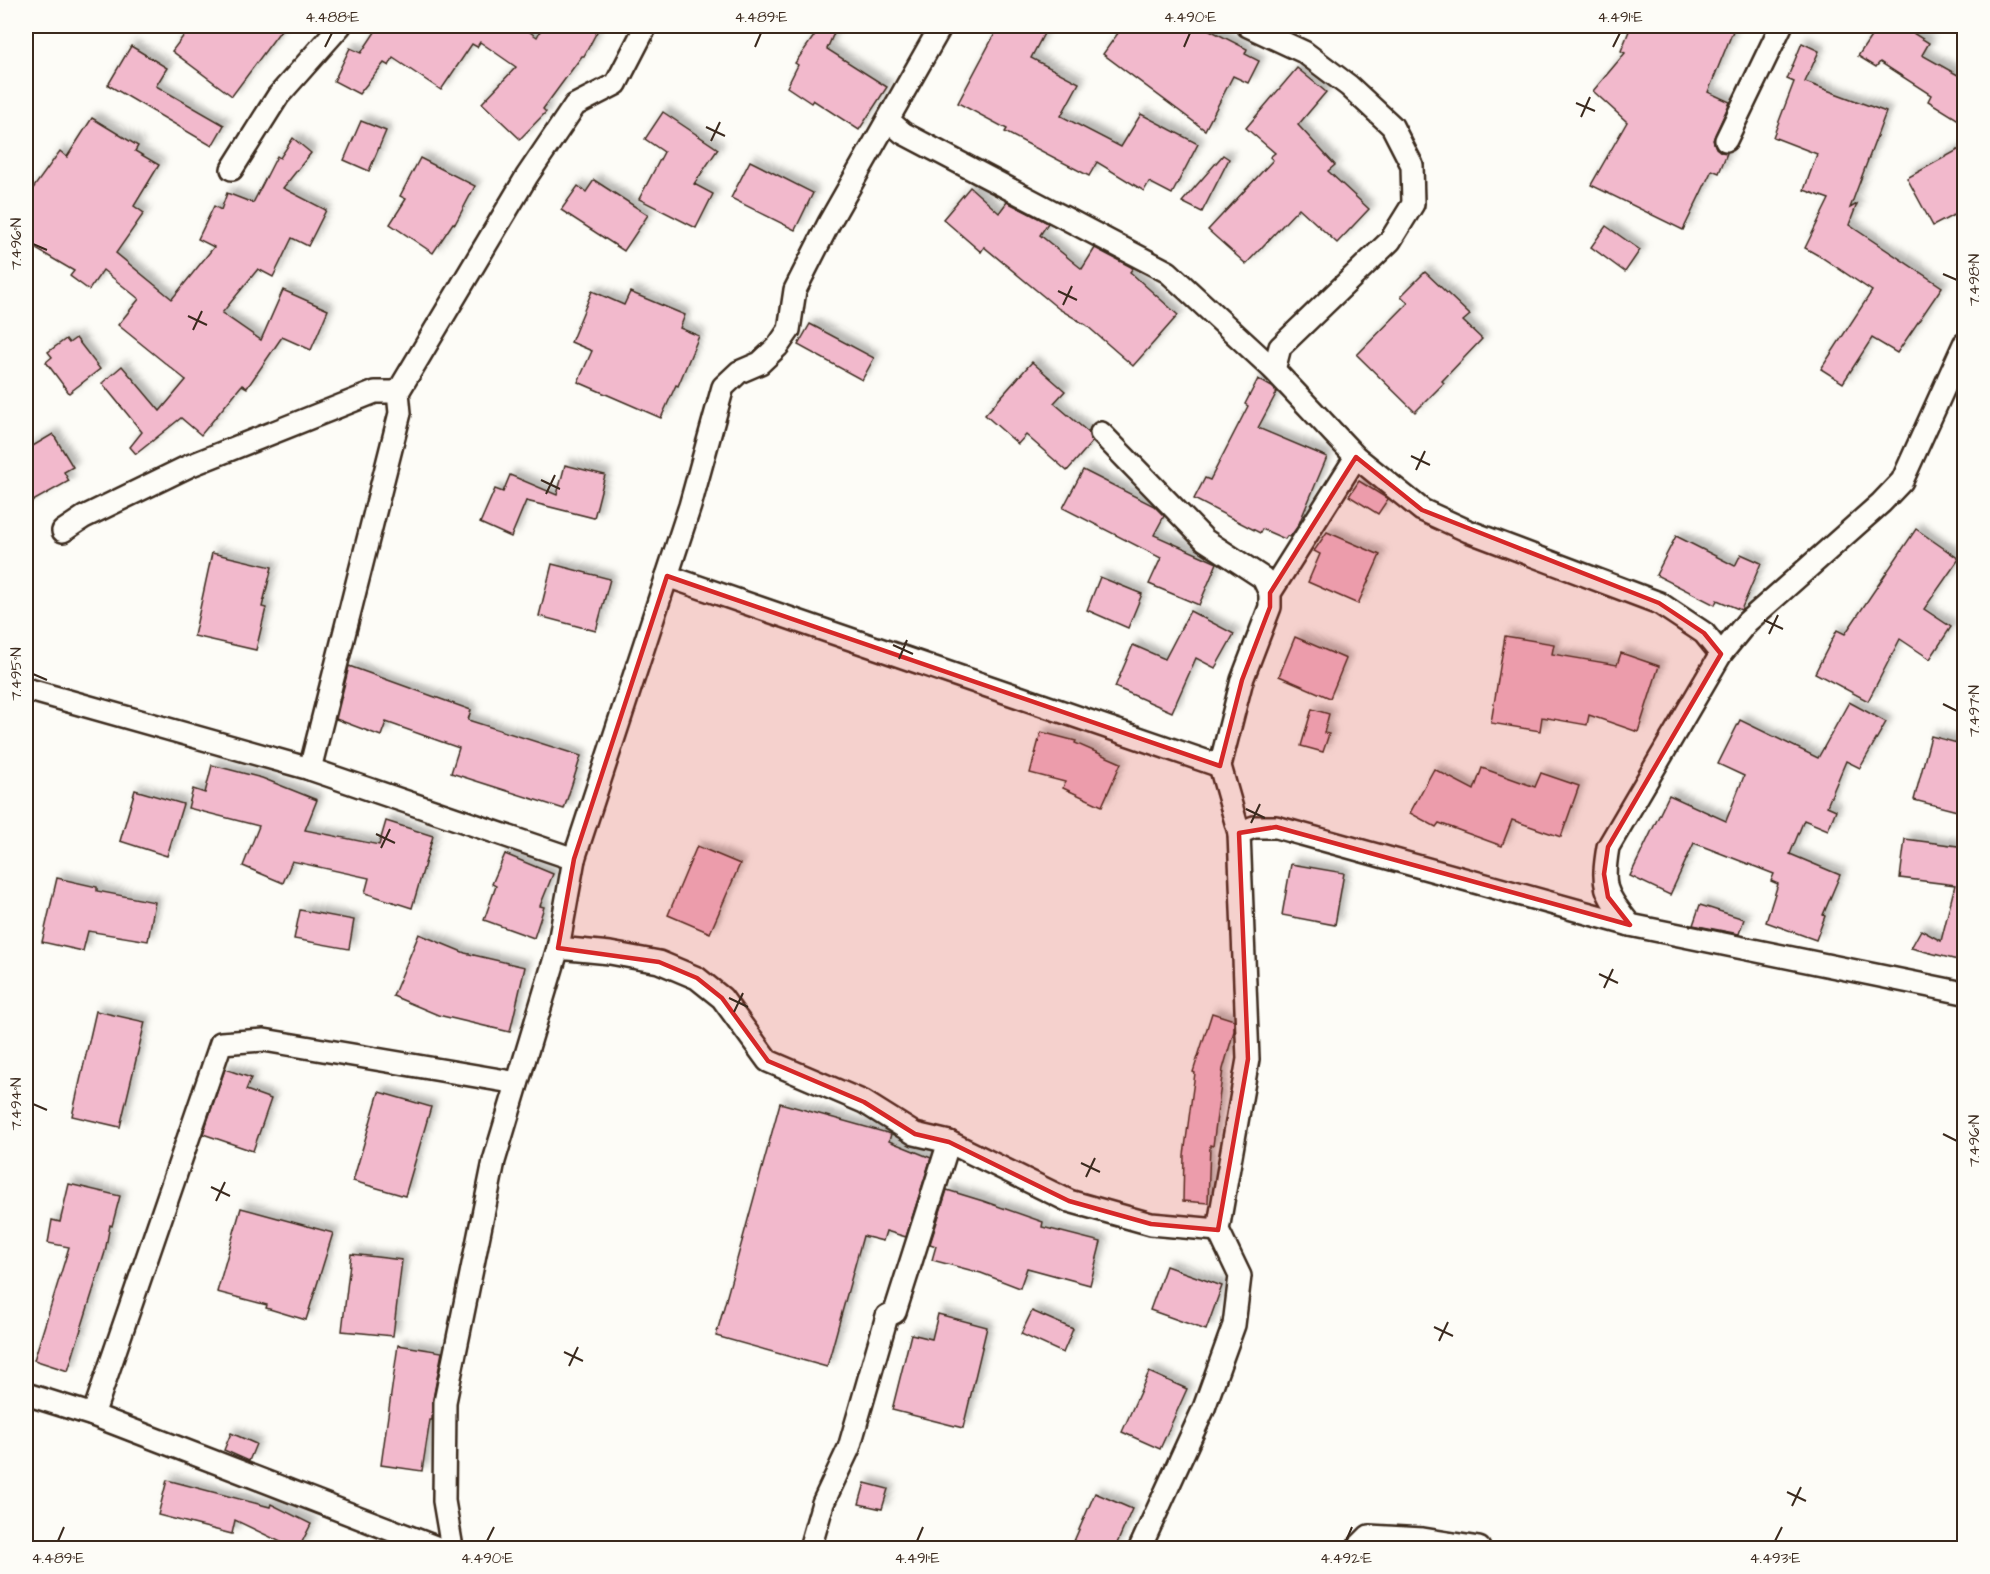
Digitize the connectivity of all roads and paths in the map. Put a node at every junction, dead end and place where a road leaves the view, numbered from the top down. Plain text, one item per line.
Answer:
1 (646, 26) edge
2 (941, 26) edge
3 (1248, 26) edge
4 (1781, 26) edge
5 (334, 27) edge
6 (888, 120) junction
7 (1726, 140) dead end
8 (232, 169) dead end
9 (1965, 344) edge
10 (1274, 370) junction
11 (398, 392) junction
12 (1101, 433) dead end
13 (1356, 457) junction
14 (63, 531) dead end
15 (667, 576) junction
16 (1270, 593) junction
17 (1721, 654) junction
18 (26, 689) edge
19 (1220, 766) junction
20 (310, 769) junction
21 (1239, 833) junction
22 (574, 859) junction
23 (1630, 925) junction
24 (558, 948) junction
25 (1965, 993) edge
26 (517, 1083) junction
27 (949, 1142) junction
28 (1218, 1230) junction
29 (26, 1394) edge
30 (93, 1416) junction
31 (438, 1548) edge
32 (452, 1548) edge
33 (810, 1548) edge
34 (1140, 1548) edge
35 (1357, 1548) edge
36 (1479, 1548) edge

1 - 11 street
2 - 6 street
3 - 10 street
4 - 7 street
5 - 8 street
6 - 10 street
6 - 15 street
9 - 17 street
10 - 13 street
11 - 14 street
11 - 20 street
12 - 16 street
13 - 16 street
13 - 17 street
15 - 19 street
15 - 22 street
16 - 19 street
17 - 23 street
18 - 20 street
19 - 21 street
20 - 22 street
21 - 23 street
21 - 28 street
22 - 24 street
23 - 25 street
24 - 26 street
24 - 27 street
26 - 30 street
26 - 32 street
27 - 28 street
27 - 33 street
28 - 34 street
29 - 30 street
30 - 31 street
35 - 36 street

